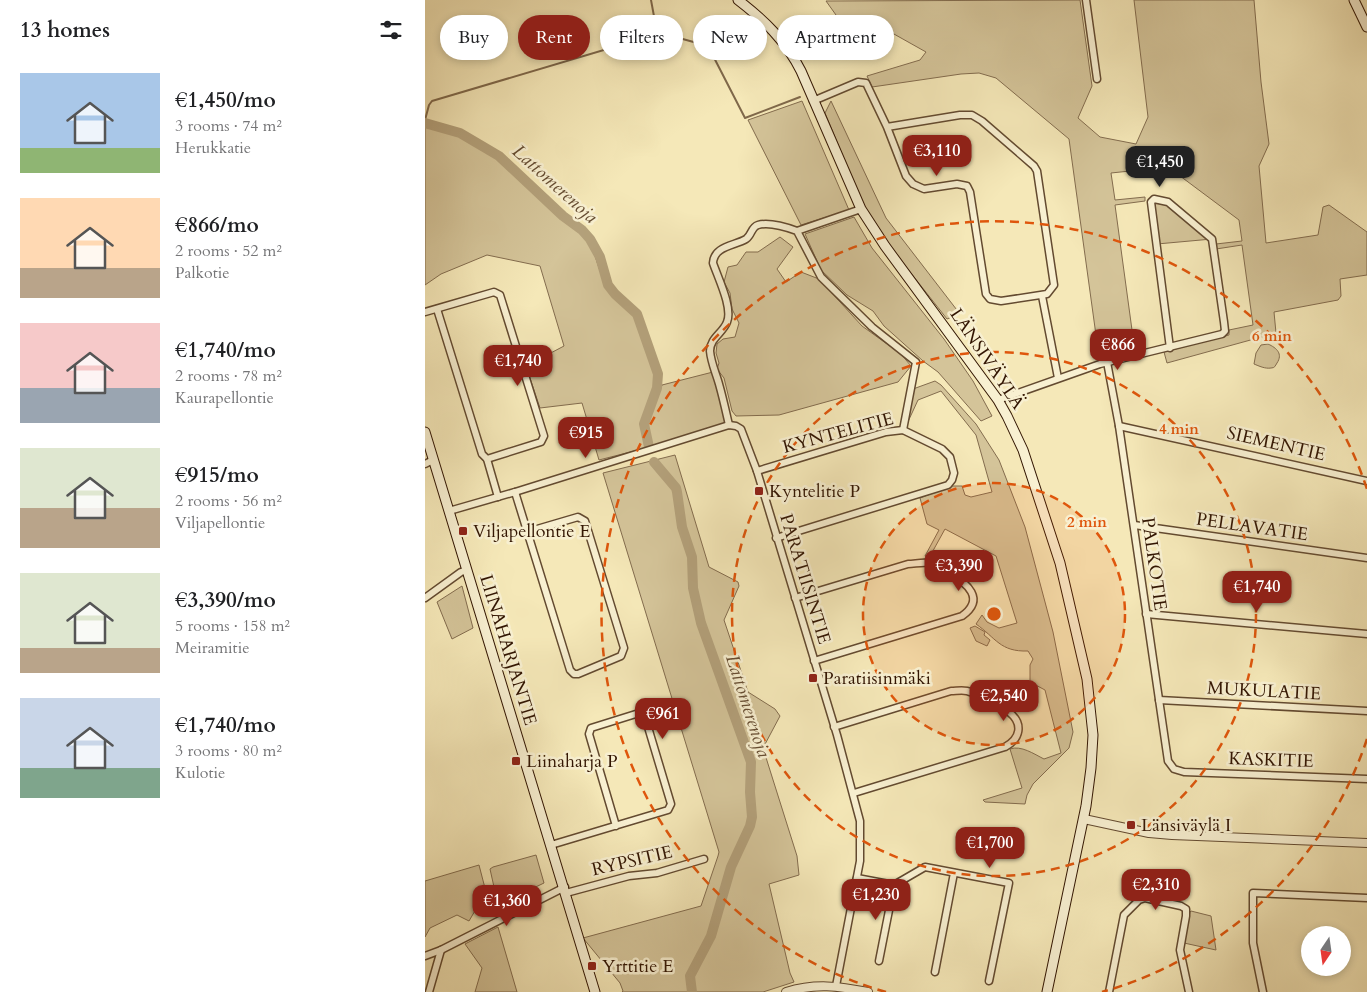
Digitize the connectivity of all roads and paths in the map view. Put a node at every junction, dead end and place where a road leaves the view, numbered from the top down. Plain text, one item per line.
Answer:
1 (738, 0) edge
2 (1086, 0) edge
3 (1354, 0) edge
4 (1367, 27) edge
5 (1097, 79) dead end
6 (813, 101) junction
7 (887, 127) junction
8 (861, 209) junction
9 (797, 231) junction
10 (1042, 296) junction
11 (437, 309) junction
12 (425, 312) edge
13 (1170, 348) junction
14 (1107, 362) junction
15 (1058, 378) junction
16 (999, 400) junction
17 (729, 426) junction
18 (1119, 426) junction
19 (903, 430) junction
20 (425, 432) edge
21 (487, 459) junction
22 (429, 462) edge
23 (757, 471) junction
24 (1367, 480) edge
25 (515, 492) junction
26 (498, 497) junction
27 (449, 510) junction
28 (1133, 525) junction
29 (527, 532) junction
30 (777, 538) junction
31 (1367, 558) edge
32 (467, 570) junction
33 (425, 598) edge
34 (795, 598) junction
35 (1146, 614) junction
36 (1367, 634) edge
37 (814, 661) junction
38 (1159, 700) junction
39 (1367, 711) edge
40 (834, 727) junction
41 (1173, 769) joint
42 (1367, 779) edge
43 (854, 793) junction
44 (1084, 819) junction
45 (616, 826) junction
46 (1367, 843) edge
47 (551, 845) junction
48 (704, 858) dead end
49 (954, 873) junction
50 (857, 878) junction
51 (893, 885) junction
52 (565, 890) junction
53 (1367, 898) edge
54 (441, 950) junction
55 (425, 956) edge
56 (879, 961) dead end
57 (935, 972) dead end
58 (989, 981) dead end
59 (836, 986) junction
60 (429, 992) edge
61 (595, 992) edge
62 (786, 992) edge
63 (865, 992) edge
64 (1047, 992) edge
65 (1109, 992) edge
66 (1189, 992) edge
67 (1263, 992) edge

1 - 6 main road, LÄNSIVÄYLÄ
2 - 5 street
3 - 4 main road
6 - 7 street
6 - 8 main road, LÄNSIVÄYLÄ
7 - 10 street
7 - 10 street
8 - 9 street
8 - 16 main road, LÄNSIVÄYLÄ
9 - 17 street
9 - 19 street
10 - 15 street
11 - 12 street
11 - 21 street
11 - 21 street
13 - 13 street
13 - 14 street
14 - 15 street
14 - 18 street, PALKOTIE
15 - 16 street
16 - 44 main road, LÄNSIVÄYLÄ
17 - 23 street, PARATIISINTIE
17 - 25 street
18 - 24 street, SIEMENTIE
18 - 28 street, PALKOTIE
19 - 23 street, KYNTELITIE
19 - 30 street, KYNTELITIE
20 - 22 main road, LIINAHARJANTIE
21 - 26 street
22 - 27 main road, LIINAHARJANTIE
23 - 30 street, PARATIISINTIE
25 - 26 street
25 - 29 street
26 - 27 street
27 - 32 main road, LIINAHARJANTIE
28 - 31 street, PELLAVATIE
28 - 35 street, PALKOTIE
29 - 29 street
30 - 34 street, PARATIISINTIE
32 - 33 street
32 - 47 main road, LIINAHARJANTIE
34 - 37 street, PARATIISINTIE
34 - 37 street
35 - 36 street
35 - 38 street, PALKOTIE
37 - 40 street, PARATIISINTIE
38 - 39 street, MUKULATIE
38 - 41 street, PALKOTIE
40 - 43 street, PARATIISINTIE
40 - 43 street
41 - 42 street, KASKITIE
43 - 50 street, PARATIISINTIE
44 - 46 street
44 - 64 main road, LÄNSIVÄYLÄ
45 - 45 street
45 - 47 street
47 - 52 main road, LIINAHARJANTIE
48 - 52 street, RYPSITIE
49 - 51 street
49 - 57 street
49 - 58 street
50 - 51 street
50 - 59 street, PARATIISINTIE
51 - 56 street
52 - 54 street, RYPSITIE
52 - 61 main road, LIINAHARJANTIE
53 - 67 street
54 - 55 street, RYPSITIE
54 - 60 street
59 - 62 street
59 - 63 street
65 - 66 street

